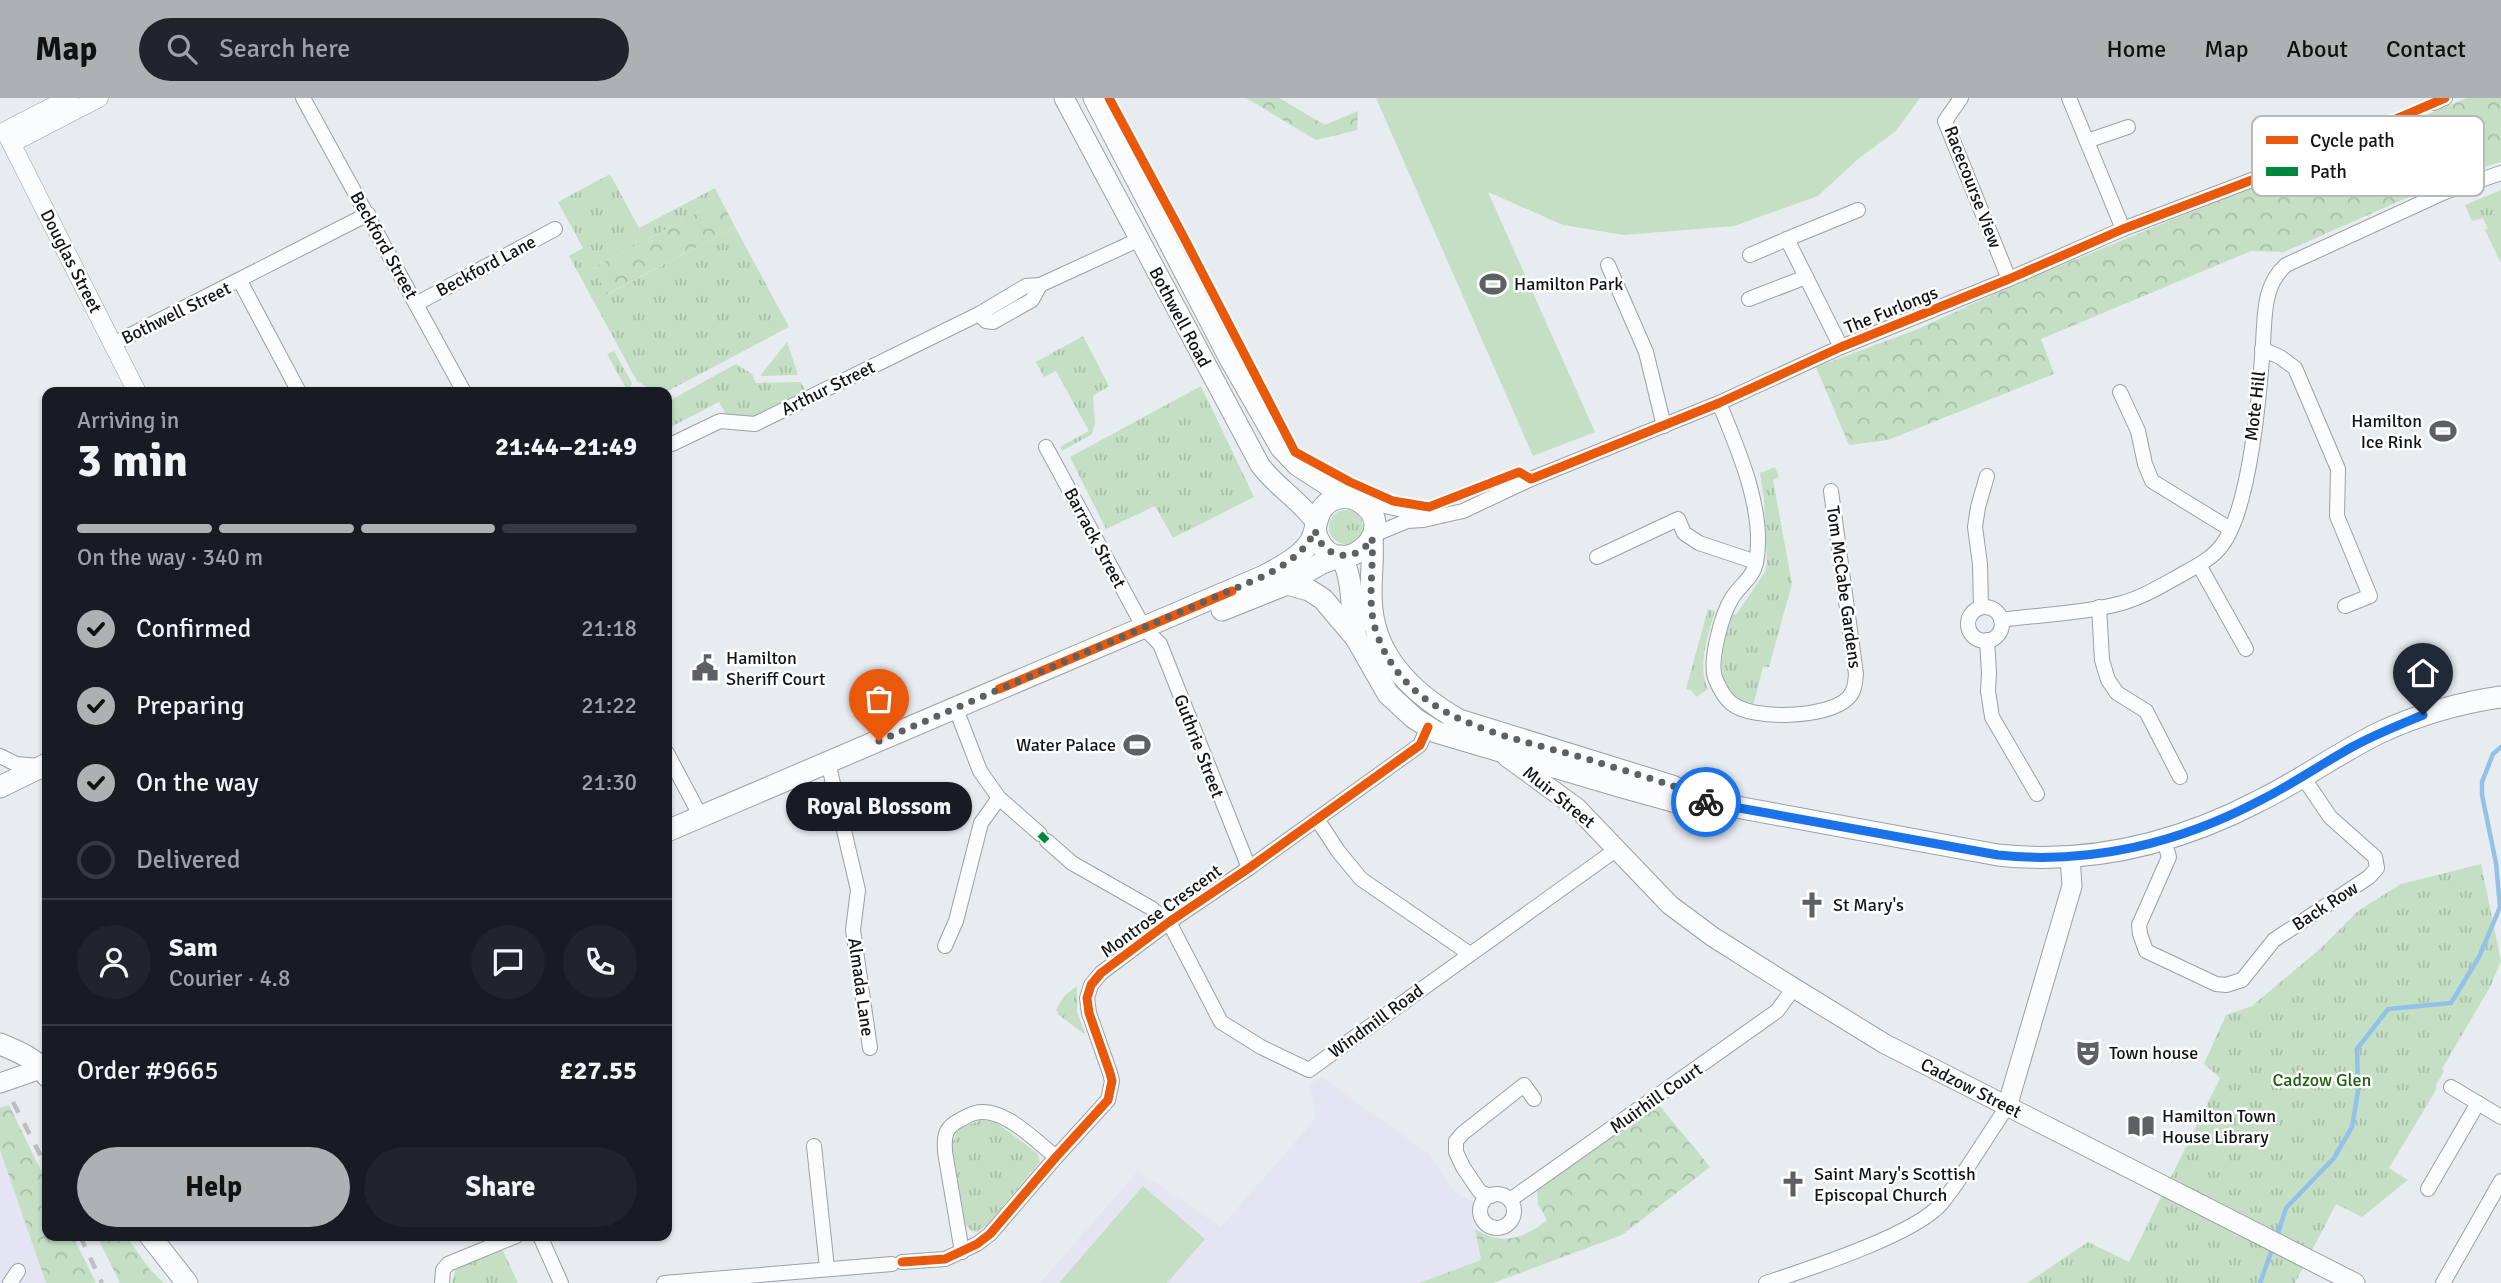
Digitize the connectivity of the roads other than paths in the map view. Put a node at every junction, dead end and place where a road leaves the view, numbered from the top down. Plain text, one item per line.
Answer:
1 (69, 98) edge
2 (99, 98) edge
3 (303, 98) edge
4 (1064, 98) edge
5 (1093, 98) edge
6 (1961, 98) edge
7 (2068, 98) edge
8 (2128, 127) dead end
9 (4, 139) edge
10 (2087, 141) junction
11 (2501, 173) edge
12 (2484, 179) edge
13 (2252, 180) edge
14 (2436, 196) edge
15 (1858, 210) dead end
16 (368, 214) junction
17 (555, 229) dead end
18 (2123, 229) junction
19 (1787, 239) junction
20 (1138, 240) junction
21 (1750, 255) dead end
22 (1608, 265) dead end
23 (1806, 277) junction
24 (2010, 279) junction
25 (240, 281) junction
26 (1749, 299) dead end
27 (416, 304) junction
28 (113, 344) junction
29 (1841, 347) junction
30 (2262, 349) junction
31 (134, 387) edge
32 (296, 387) edge
33 (461, 387) edge
34 (2120, 392) dead end
35 (1719, 403) junction
36 (1664, 425) junction
37 (672, 444) dead end
38 (1046, 447) dead end
39 (1987, 476) dead end
40 (1831, 491) dead end
41 (1350, 498) junction
42 (1436, 518) junction
43 (1316, 526) junction
44 (2230, 528) junction
45 (1373, 537) junction
46 (1341, 556) junction
47 (1597, 557) dead end
48 (1756, 562) junction
49 (2199, 565) junction
50 (1287, 584) junction
51 (2344, 606) dead end
52 (1981, 607) junction
53 (2099, 607) junction
54 (2001, 620) junction
55 (1144, 628) junction
56 (1356, 638) junction
57 (1987, 640) junction
58 (2246, 649) dead end
59 (2501, 696) edge
60 (956, 709) junction
61 (1428, 727) junction
62 (1497, 751) junction
63 (0, 756) edge
64 (672, 762) edge
65 (828, 762) junction
66 (42, 765) edge
67 (42, 767) edge
68 (1593, 770) junction
69 (2180, 777) dead end
70 (2302, 777) junction
71 (0, 788) edge
72 (2037, 794) dead end
73 (999, 798) junction
74 (701, 817) junction
75 (1317, 819) junction
76 (672, 829) edge
77 (2164, 841) junction
78 (1617, 849) junction
79 (2070, 857) junction
80 (1249, 868) junction
81 (1168, 922) junction
82 (945, 946) dead end
83 (1469, 954) junction
84 (1794, 988) junction
85 (0, 1044) edge
86 (870, 1048) dead end
87 (42, 1067) edge
88 (42, 1071) edge
89 (0, 1083) edge
90 (2451, 1087) dead end
91 (1534, 1099) dead end
92 (2478, 1104) junction
93 (2007, 1107) junction
94 (2501, 1117) edge
95 (814, 1146) dead end
96 (1056, 1157) junction
97 (2501, 1181) edge
98 (2428, 1189) dead end
99 (1491, 1196) junction
100 (1510, 1200) junction
101 (154, 1241) edge
102 (504, 1241) edge
103 (542, 1241) edge
104 (962, 1252) junction
105 (827, 1268) junction
106 (187, 1283) edge
107 (442, 1283) edge
108 (561, 1283) edge
109 (664, 1283) edge
110 (1766, 1283) edge
111 (2354, 1283) edge
112 (2443, 1283) edge

1 - 9 street
2 - 9 street
3 - 16 street, Beckford Street
4 - 20 main road, Bothwell Road
5 - 41 main road, Bothwell Road
6 - 24 street, Racecourse View
7 - 10 street
8 - 10 street
9 - 28 street, Douglas Street
10 - 18 street
11 - 12 street, Mote Hill
13 - 18 street, The Furlongs
14 - 30 street, Mote Hill
15 - 19 street
16 - 25 street, Bothwell Street
16 - 27 street, Beckford Street
17 - 27 street, Beckford Lane
18 - 24 street, The Furlongs
19 - 21 street
19 - 23 street, The Furlongs
20 - 37 street, Arthur Street
20 - 43 main road, Bothwell Road
22 - 36 street
23 - 26 street
23 - 29 street, The Furlongs
24 - 29 street, The Furlongs
25 - 28 street, Bothwell Street
25 - 32 street, Bothwell Street
27 - 33 street, Beckford Street
28 - 31 street, Douglas Street
29 - 35 street, The Furlongs
30 - 44 street, Mote Hill
30 - 51 street
34 - 44 street
35 - 36 street, The Furlongs
35 - 48 street
36 - 42 street, The Furlongs
38 - 55 street, Barrack Street
39 - 52 street
40 - 48 street, Tom McCabe Gardens
41 - 42 street, The Furlongs
41 - 43 main road
41 - 45 main road
42 - 45 street, The Furlongs
43 - 46 main road
43 - 55 main road
44 - 49 street, Mote Hill
45 - 46 main road
45 - 68 main road, Muir Street
46 - 50 main road
46 - 56 main road, Muir Street
47 - 48 street
49 - 53 street, Mote Hill
49 - 58 street
50 - 55 main road
50 - 56 main road, Muir Street
52 - 54 street
52 - 57 street
53 - 54 street, Mote Hill
53 - 69 street
54 - 57 street
55 - 60 main road
55 - 80 street, Guthrie Street
56 - 61 main road, Muir Street
57 - 72 street
59 - 70 main road, Muir Street
60 - 65 main road
60 - 73 street
61 - 62 main road, Muir Street
61 - 75 street, Montrose Crescent
62 - 68 main road, Muir Street
62 - 78 main road, Muir Street
63 - 66 street
64 - 74 street
65 - 74 main road
65 - 86 street, Almada Lane
67 - 71 main road
68 - 79 main road, Muir Street
70 - 77 main road, Muir Street
70 - 77 street, Back Row
73 - 81 street
73 - 82 street
74 - 76 main road
75 - 80 street, Montrose Crescent
75 - 83 street
77 - 79 main road, Muir Street
78 - 83 street, Windmill Road
78 - 84 main road, Cadzow Street
79 - 93 main road
80 - 81 street, Montrose Crescent
81 - 83 street, Windmill Road
81 - 96 street, Montrose Crescent
84 - 93 main road, Cadzow Street
84 - 100 street, Muirhill Court
85 - 87 main road
88 - 89 main road
90 - 92 street
91 - 99 street
92 - 94 street
92 - 98 street
93 - 110 street
93 - 111 main road, Cadzow Street
95 - 105 street
96 - 104 street, Montrose Crescent
96 - 104 street
97 - 112 street
99 - 100 street
99 - 100 street
101 - 106 main road
102 - 107 street
103 - 108 street
104 - 105 street, Montrose Crescent
105 - 109 street, Montrose Crescent

